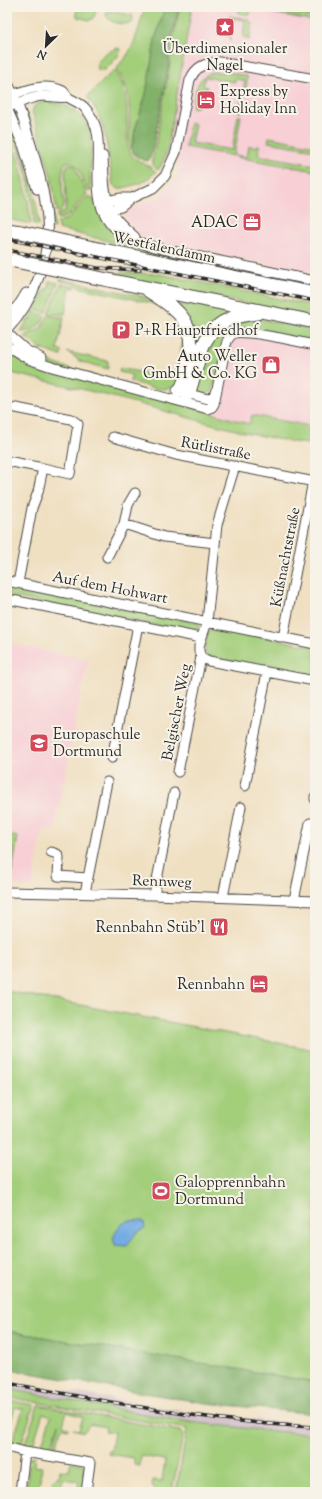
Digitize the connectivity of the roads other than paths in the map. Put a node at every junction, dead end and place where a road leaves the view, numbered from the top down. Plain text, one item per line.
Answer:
1 (315, 80) edge
2 (7, 82) edge
3 (12, 98) edge
4 (7, 108) edge
5 (105, 206) junction
6 (7, 230) edge
7 (11, 260) edge
8 (315, 281) edge
9 (143, 287) junction
10 (315, 294) edge
11 (265, 311) junction
12 (7, 318) edge
13 (315, 322) edge
14 (7, 332) edge
15 (315, 345) edge
16 (7, 346) edge
17 (182, 395) junction
18 (16, 408) dead end
19 (113, 437) dead end
20 (7, 461) edge
21 (235, 466) junction
22 (43, 468) junction
23 (314, 482) edge
24 (135, 493) dead end
25 (124, 524) junction
26 (215, 543) junction
27 (107, 557) dead end
28 (7, 581) edge
29 (18, 583) junction
30 (7, 599) edge
31 (207, 622) junction
32 (138, 625) junction
33 (201, 638) junction
34 (283, 638) junction
35 (315, 644) edge
36 (201, 657) junction
37 (267, 672) junction
38 (315, 681) edge
39 (112, 758) dead end
40 (178, 772) dead end
41 (107, 782) dead end
42 (245, 786) dead end
43 (174, 793) dead end
44 (241, 807) dead end
45 (310, 823) dead end
46 (51, 852) dead end
47 (88, 878) junction
48 (7, 892) edge
49 (85, 893) junction
50 (154, 895) junction
51 (223, 898) junction
52 (294, 900) junction
53 (315, 901) edge
54 (7, 1447) edge
55 (25, 1452) junction
56 (20, 1492) edge
57 (86, 1492) edge

1 - 5 street
2 - 3 street
3 - 4 street
3 - 5 street
3 - 14 street
4 - 12 street
5 - 8 street
6 - 10 highway, Westfalendamm, bridge
7 - 9 highway, bridge
9 - 11 highway
9 - 17 highway
11 - 13 highway
11 - 17 highway
14 - 17 street
15 - 17 street
16 - 17 street
18 - 22 street
19 - 21 street, Rütlistraße
20 - 22 street
21 - 23 street, Rütlistraße
21 - 26 street
22 - 29 street
23 - 34 street, Küßnachtstraße
24 - 25 street
25 - 26 street
25 - 27 street
26 - 31 street
28 - 29 street, Auf dem Hohwart
29 - 31 street, Auf dem Hohwart
30 - 32 street
31 - 33 street
31 - 34 street, Auf dem Hohwart
32 - 33 street
32 - 39 street
33 - 36 street
34 - 35 street, Auf dem Hohwart
36 - 37 street
36 - 40 street, Belgischer Weg
37 - 38 street
37 - 42 street
41 - 47 street
43 - 50 street
44 - 51 street
45 - 52 street
46 - 47 street
47 - 49 street
48 - 49 street, Rennweg
49 - 50 street, Rennweg
50 - 51 street, Rennweg
51 - 52 street, Rennweg
52 - 53 street, Rennweg
54 - 55 street
55 - 56 street
55 - 57 street

